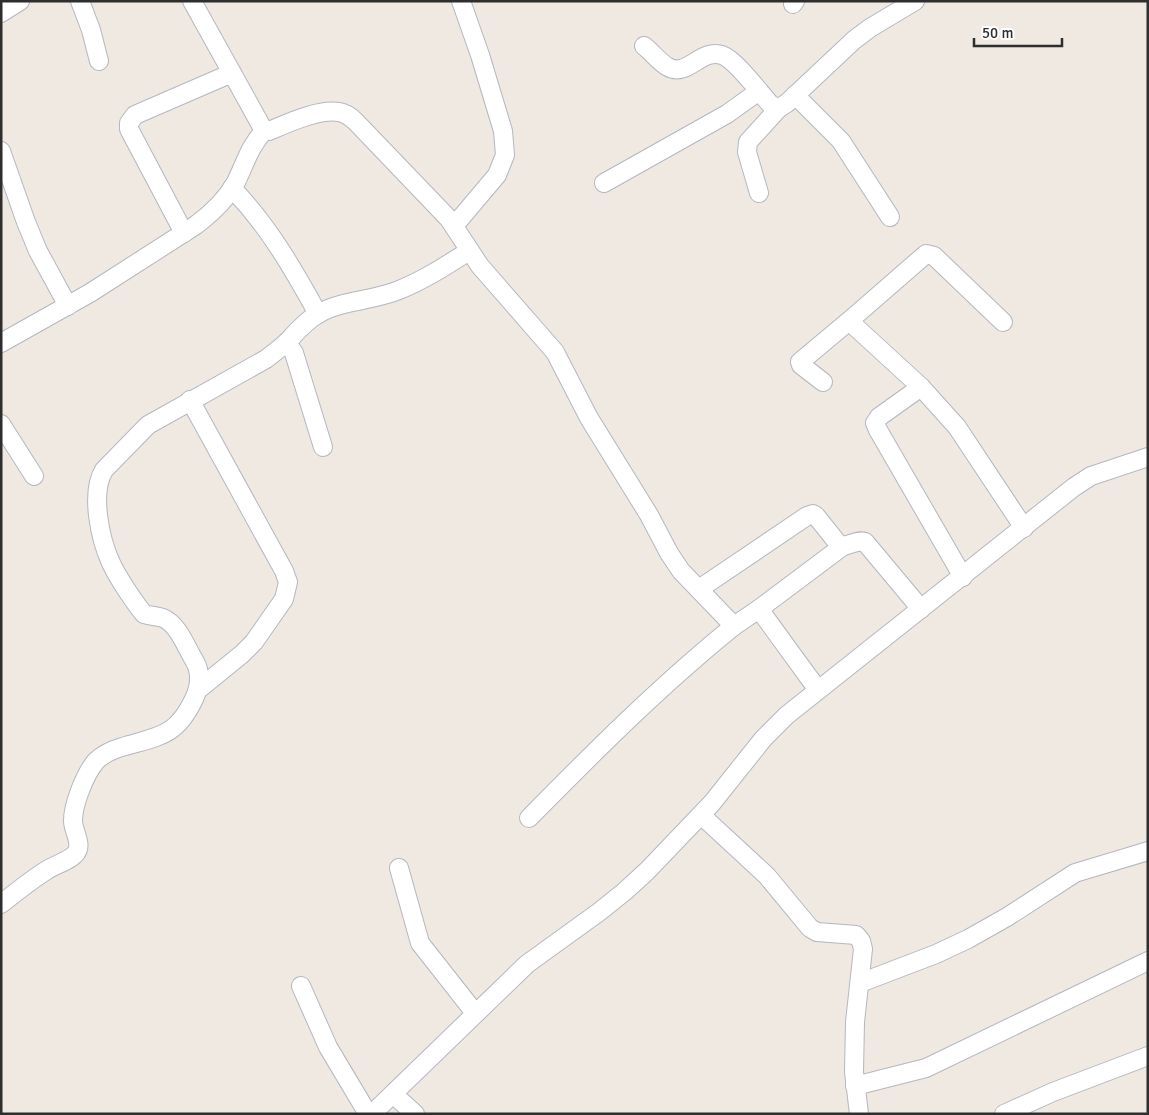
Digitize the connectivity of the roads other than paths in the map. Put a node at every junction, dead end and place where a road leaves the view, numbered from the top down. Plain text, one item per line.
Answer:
1 (20, 1) edge
2 (80, 1) edge
3 (192, 1) edge
4 (461, 1) edge
5 (915, 1) edge
6 (1, 12) edge
7 (644, 46) dead end
8 (99, 61) dead end
9 (232, 73) junction
10 (759, 91) junction
11 (795, 95) junction
12 (779, 108) junction
13 (265, 130) junction
14 (1, 151) edge
15 (604, 183) dead end
16 (232, 188) junction
17 (759, 194) dead end
18 (890, 217) dead end
19 (454, 226) junction
20 (184, 233) junction
21 (469, 251) junction
22 (68, 306) junction
23 (318, 314) junction
24 (849, 321) junction
25 (1003, 322) dead end
26 (287, 342) junction
27 (1, 343) edge
28 (823, 382) dead end
29 (921, 387) junction
30 (190, 400) junction
31 (1, 424) edge
32 (323, 447) dead end
33 (1148, 457) edge
34 (34, 476) dead end
35 (1024, 528) junction
36 (844, 546) junction
37 (963, 577) junction
38 (699, 589) junction
39 (759, 609) junction
40 (921, 609) junction
41 (734, 626) junction
42 (198, 689) junction
43 (818, 690) junction
44 (701, 815) junction
45 (529, 818) dead end
46 (1148, 851) edge
47 (399, 868) dead end
48 (9, 893) edge
49 (1, 904) edge
50 (1148, 961) edge
51 (860, 983) junction
52 (301, 986) dead end
53 (476, 1013) junction
54 (1148, 1056) edge
55 (855, 1086) junction
56 (393, 1094) junction
57 (368, 1114) edge
58 (372, 1114) edge
59 (415, 1114) edge
60 (859, 1114) edge
61 (1004, 1114) edge

1 - 6 street
2 - 8 street
3 - 9 street
4 - 19 street
5 - 11 street
7 - 10 street
9 - 13 street
9 - 20 street
10 - 12 street
10 - 15 street
11 - 12 street
11 - 18 street
12 - 17 street
13 - 16 street
13 - 19 street
14 - 22 street
16 - 20 street
16 - 23 street
19 - 21 street
20 - 22 street
21 - 23 street
21 - 38 street
22 - 27 street
23 - 26 street
24 - 25 street
24 - 28 street
24 - 29 street
26 - 30 street
26 - 32 street
29 - 35 street
29 - 37 street
30 - 42 street
30 - 42 street
31 - 34 street
33 - 35 street
35 - 37 street
36 - 38 street
36 - 39 street
36 - 40 street
37 - 40 street
38 - 41 street
39 - 41 street
39 - 43 street
40 - 43 street
41 - 45 street
42 - 48 street
43 - 44 street
44 - 51 street
44 - 53 street
46 - 51 street
47 - 53 street
48 - 49 street
50 - 55 street
51 - 55 street
52 - 57 street
53 - 56 street
54 - 61 street
55 - 60 street
56 - 58 street
56 - 59 street

